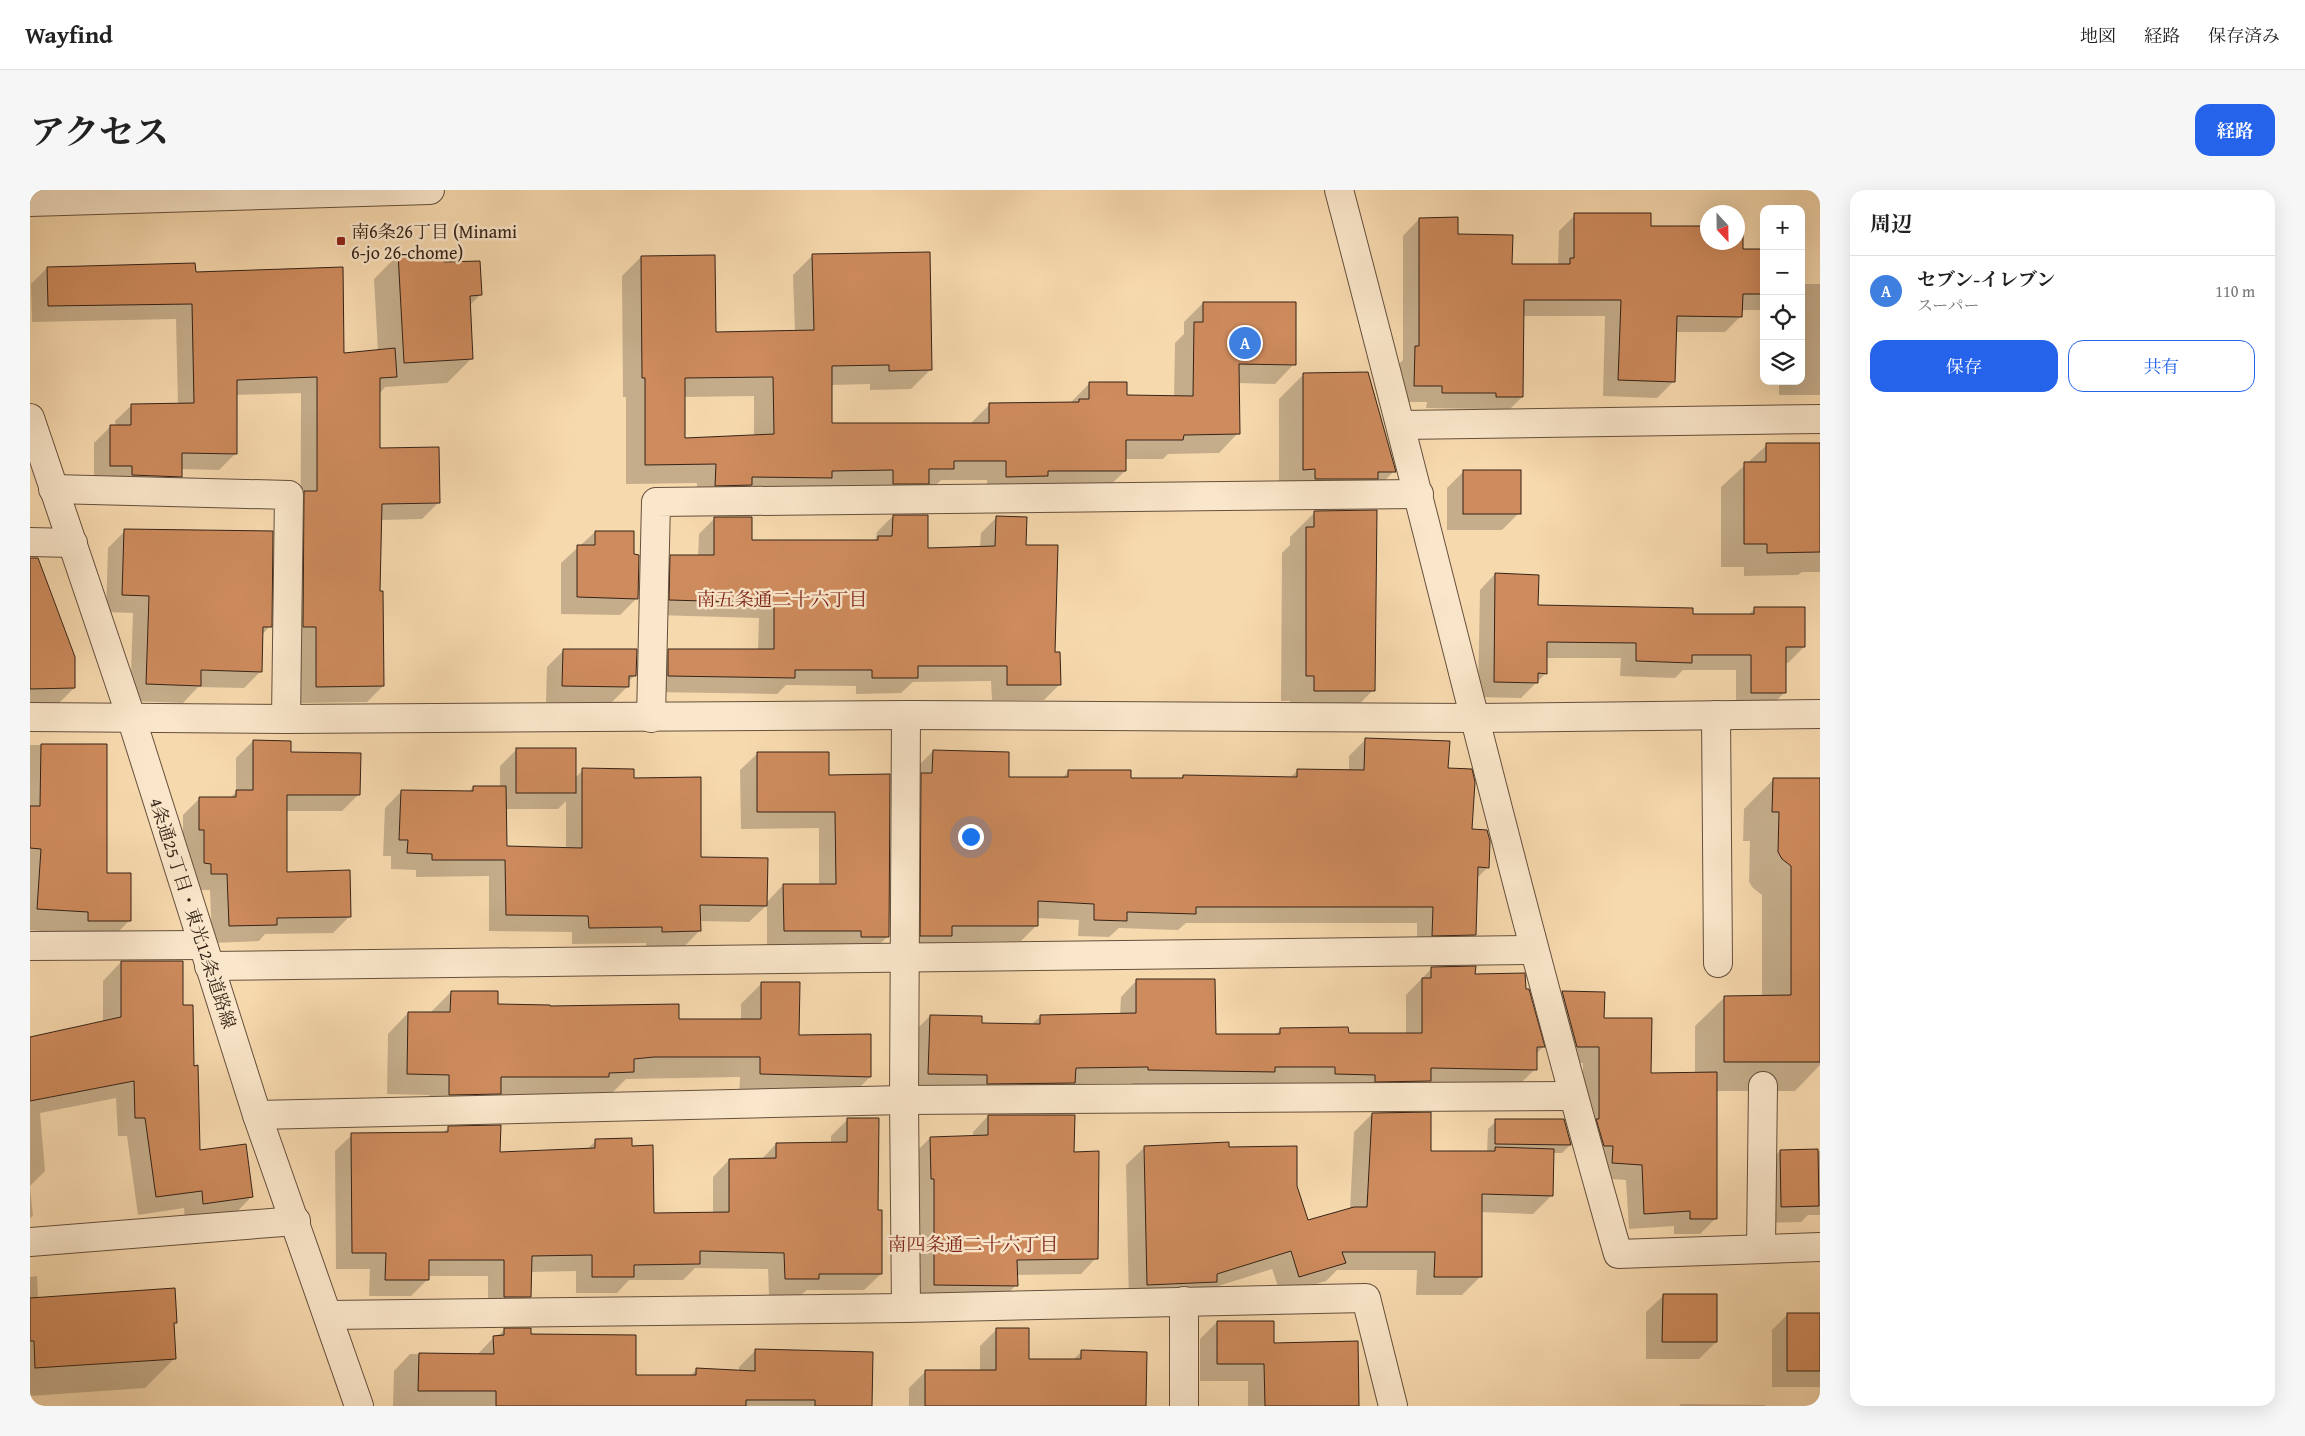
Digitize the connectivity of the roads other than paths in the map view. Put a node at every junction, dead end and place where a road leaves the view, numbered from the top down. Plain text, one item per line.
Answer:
1 (430, 190) edge
2 (1339, 190) edge
3 (30, 202) edge
4 (30, 418) edge
5 (1820, 419) edge
6 (1401, 425) junction
7 (53, 489) junction
8 (1419, 494) junction
9 (30, 542) edge
10 (74, 542) junction
11 (1820, 714) edge
12 (906, 715) junction
13 (1716, 715) junction
14 (30, 717) edge
15 (131, 717) junction
16 (651, 718) junction
17 (1475, 718) junction
18 (286, 719) junction
19 (30, 946) edge
20 (1534, 950) junction
21 (205, 956) junction
22 (904, 957) junction
23 (1718, 963) dead end
24 (1763, 1086) dead end
25 (1573, 1096) junction
26 (904, 1100) junction
27 (257, 1115) junction
28 (296, 1221) junction
29 (30, 1242) edge
30 (1820, 1247) edge
31 (1761, 1248) junction
32 (1184, 1301) junction
33 (906, 1308) junction
34 (329, 1315) junction
35 (359, 1406) edge
36 (1184, 1406) edge
37 (1393, 1406) edge

1 - 3 street
2 - 6 street
4 - 7 street, 4条通25丁目・東光12条道路線
5 - 6 street
6 - 8 street
7 - 10 street, 4条通25丁目・東光12条道路線
7 - 18 street
8 - 16 street
8 - 17 street
9 - 10 street
10 - 15 street, 4条通25丁目・東光12条道路線
11 - 13 street
12 - 16 street
12 - 17 street
12 - 22 street
13 - 17 street
13 - 23 street
14 - 15 street
15 - 18 street
15 - 21 street, 4条通25丁目・東光12条道路線
16 - 18 street
17 - 20 street
19 - 21 street
20 - 22 street
20 - 25 street
21 - 22 street
21 - 27 street, 4条通25丁目・東光12条道路線
22 - 26 street
24 - 31 street
25 - 26 street
25 - 31 street
26 - 27 street
26 - 33 street
27 - 28 street, 4条通25丁目・東光12条道路線
28 - 29 street
28 - 34 street, 4条通25丁目・東光12条道路線
30 - 31 street
32 - 33 street
32 - 36 street
32 - 37 street
33 - 34 street
34 - 35 street, 4条通25丁目・東光12条道路線

